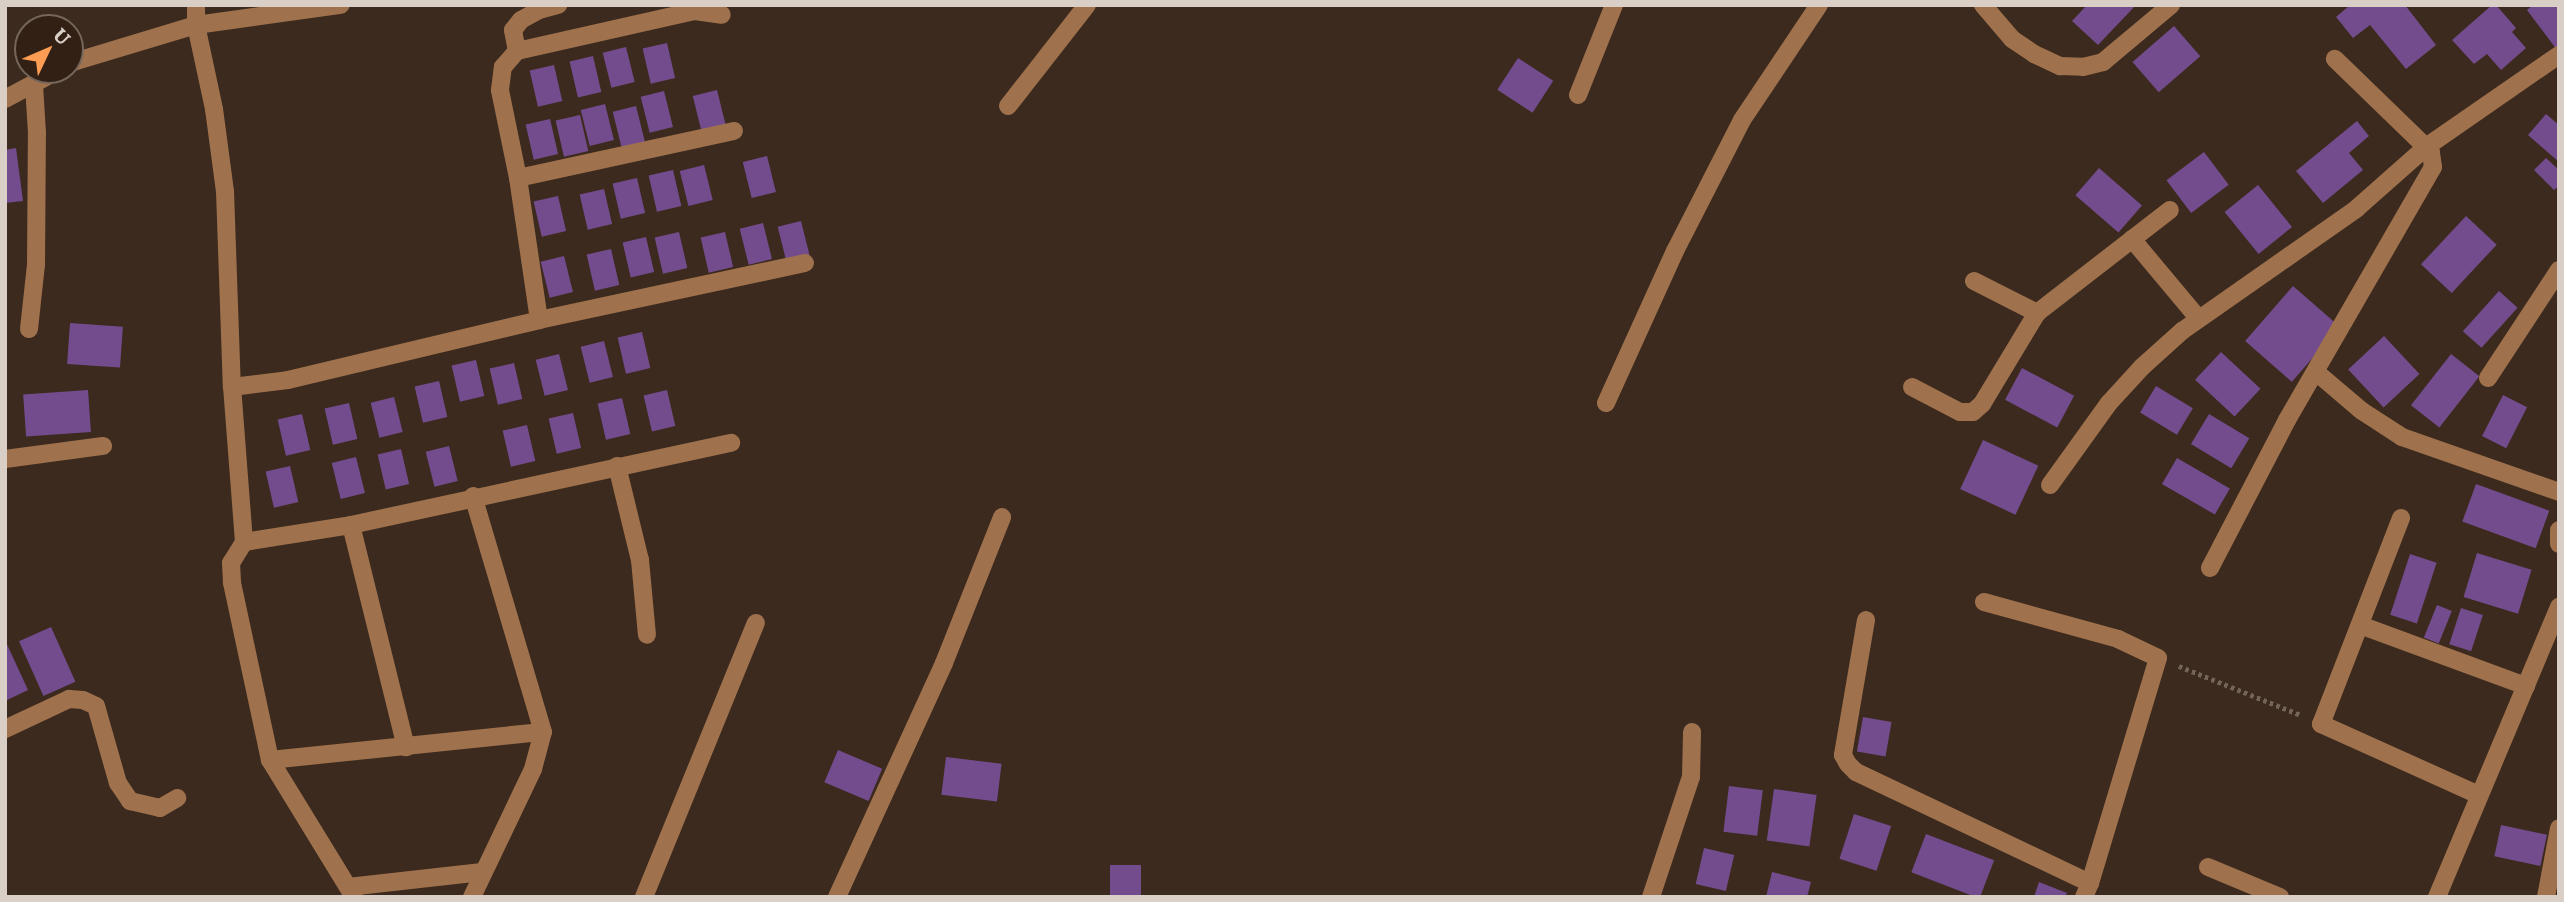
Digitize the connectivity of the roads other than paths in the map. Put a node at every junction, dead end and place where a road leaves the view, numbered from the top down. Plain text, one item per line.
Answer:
1 (196, 5) edge
2 (341, 5) edge
3 (558, 5) edge
4 (1087, 5) edge
5 (1614, 5) edge
6 (1819, 5) edge
7 (1983, 5) edge
8 (2171, 5) edge
9 (691, 8) edge
10 (722, 15) dead end
11 (196, 25) junction
12 (517, 51) junction
13 (2559, 54) edge
14 (84, 59) edge
15 (2335, 59) dead end
16 (34, 85) joint
17 (1578, 96) dead end
18 (5, 99) edge
19 (1008, 106) dead end
20 (734, 131) dead end
21 (2426, 147) junction
22 (517, 178) junction
23 (2170, 210) dead end
24 (2132, 239) junction
25 (805, 263) dead end
26 (2559, 270) edge
27 (1974, 281) dead end
28 (2037, 313) junction
29 (2199, 319) junction
30 (538, 320) junction
31 (29, 329) dead end
32 (2316, 372) junction
33 (2488, 378) dead end
34 (232, 387) junction
35 (1912, 387) dead end
36 (1606, 403) dead end
37 (731, 443) dead end
38 (103, 446) dead end
39 (5, 459) edge
40 (617, 466) junction
41 (2050, 485) dead end
42 (2559, 492) edge
43 (473, 496) junction
44 (1002, 517) dead end
45 (2400, 518) dead end
46 (351, 525) junction
47 (2559, 530) edge
48 (244, 542) junction
49 (2559, 544) edge
50 (2210, 568) dead end
51 (1984, 603) dead end
52 (2559, 607) edge
53 (1866, 620) dead end
54 (757, 623) dead end
55 (2360, 625) junction
56 (647, 635) dead end
57 (2526, 687) junction
58 (5, 729) edge
59 (543, 732) junction
60 (1692, 732) dead end
61 (406, 747) junction
62 (270, 760) junction
63 (2479, 795) junction
64 (177, 798) dead end
65 (2559, 828) edge
66 (2208, 867) dead end
67 (482, 872) junction
68 (2087, 890) edge
69 (351, 892) edge
70 (2260, 893) edge
71 (1656, 895) edge
72 (472, 897) edge
73 (644, 897) edge
74 (837, 897) edge
75 (2280, 897) edge
76 (2437, 897) edge
77 (2546, 897) edge

1 - 11 street
2 - 11 street
3 - 12 street
4 - 19 street
5 - 17 street
6 - 36 street
7 - 8 street
9 - 10 street
9 - 12 street
11 - 14 street
11 - 34 street
12 - 22 street
13 - 21 street
15 - 21 street
16 - 18 street
16 - 31 street
20 - 22 street
21 - 29 street
21 - 32 street
22 - 30 street
23 - 24 street
24 - 28 street
24 - 29 street
25 - 30 street
26 - 33 street
27 - 28 street
28 - 35 street
29 - 41 street
30 - 34 street
32 - 42 street
32 - 50 street
34 - 48 street
37 - 40 street
38 - 39 street
40 - 43 street
40 - 56 street
43 - 46 street
43 - 59 street
44 - 74 street
45 - 55 street
46 - 48 street
46 - 61 street
47 - 49 street
48 - 62 street
51 - 68 street
52 - 57 street
53 - 68 street
54 - 73 street
55 - 57 street
55 - 63 street
57 - 63 street
58 - 64 street
59 - 61 street
59 - 67 street
60 - 71 street
61 - 62 street
62 - 69 street
63 - 76 street
65 - 77 street
66 - 70 street
67 - 69 street
67 - 72 street
70 - 75 street

